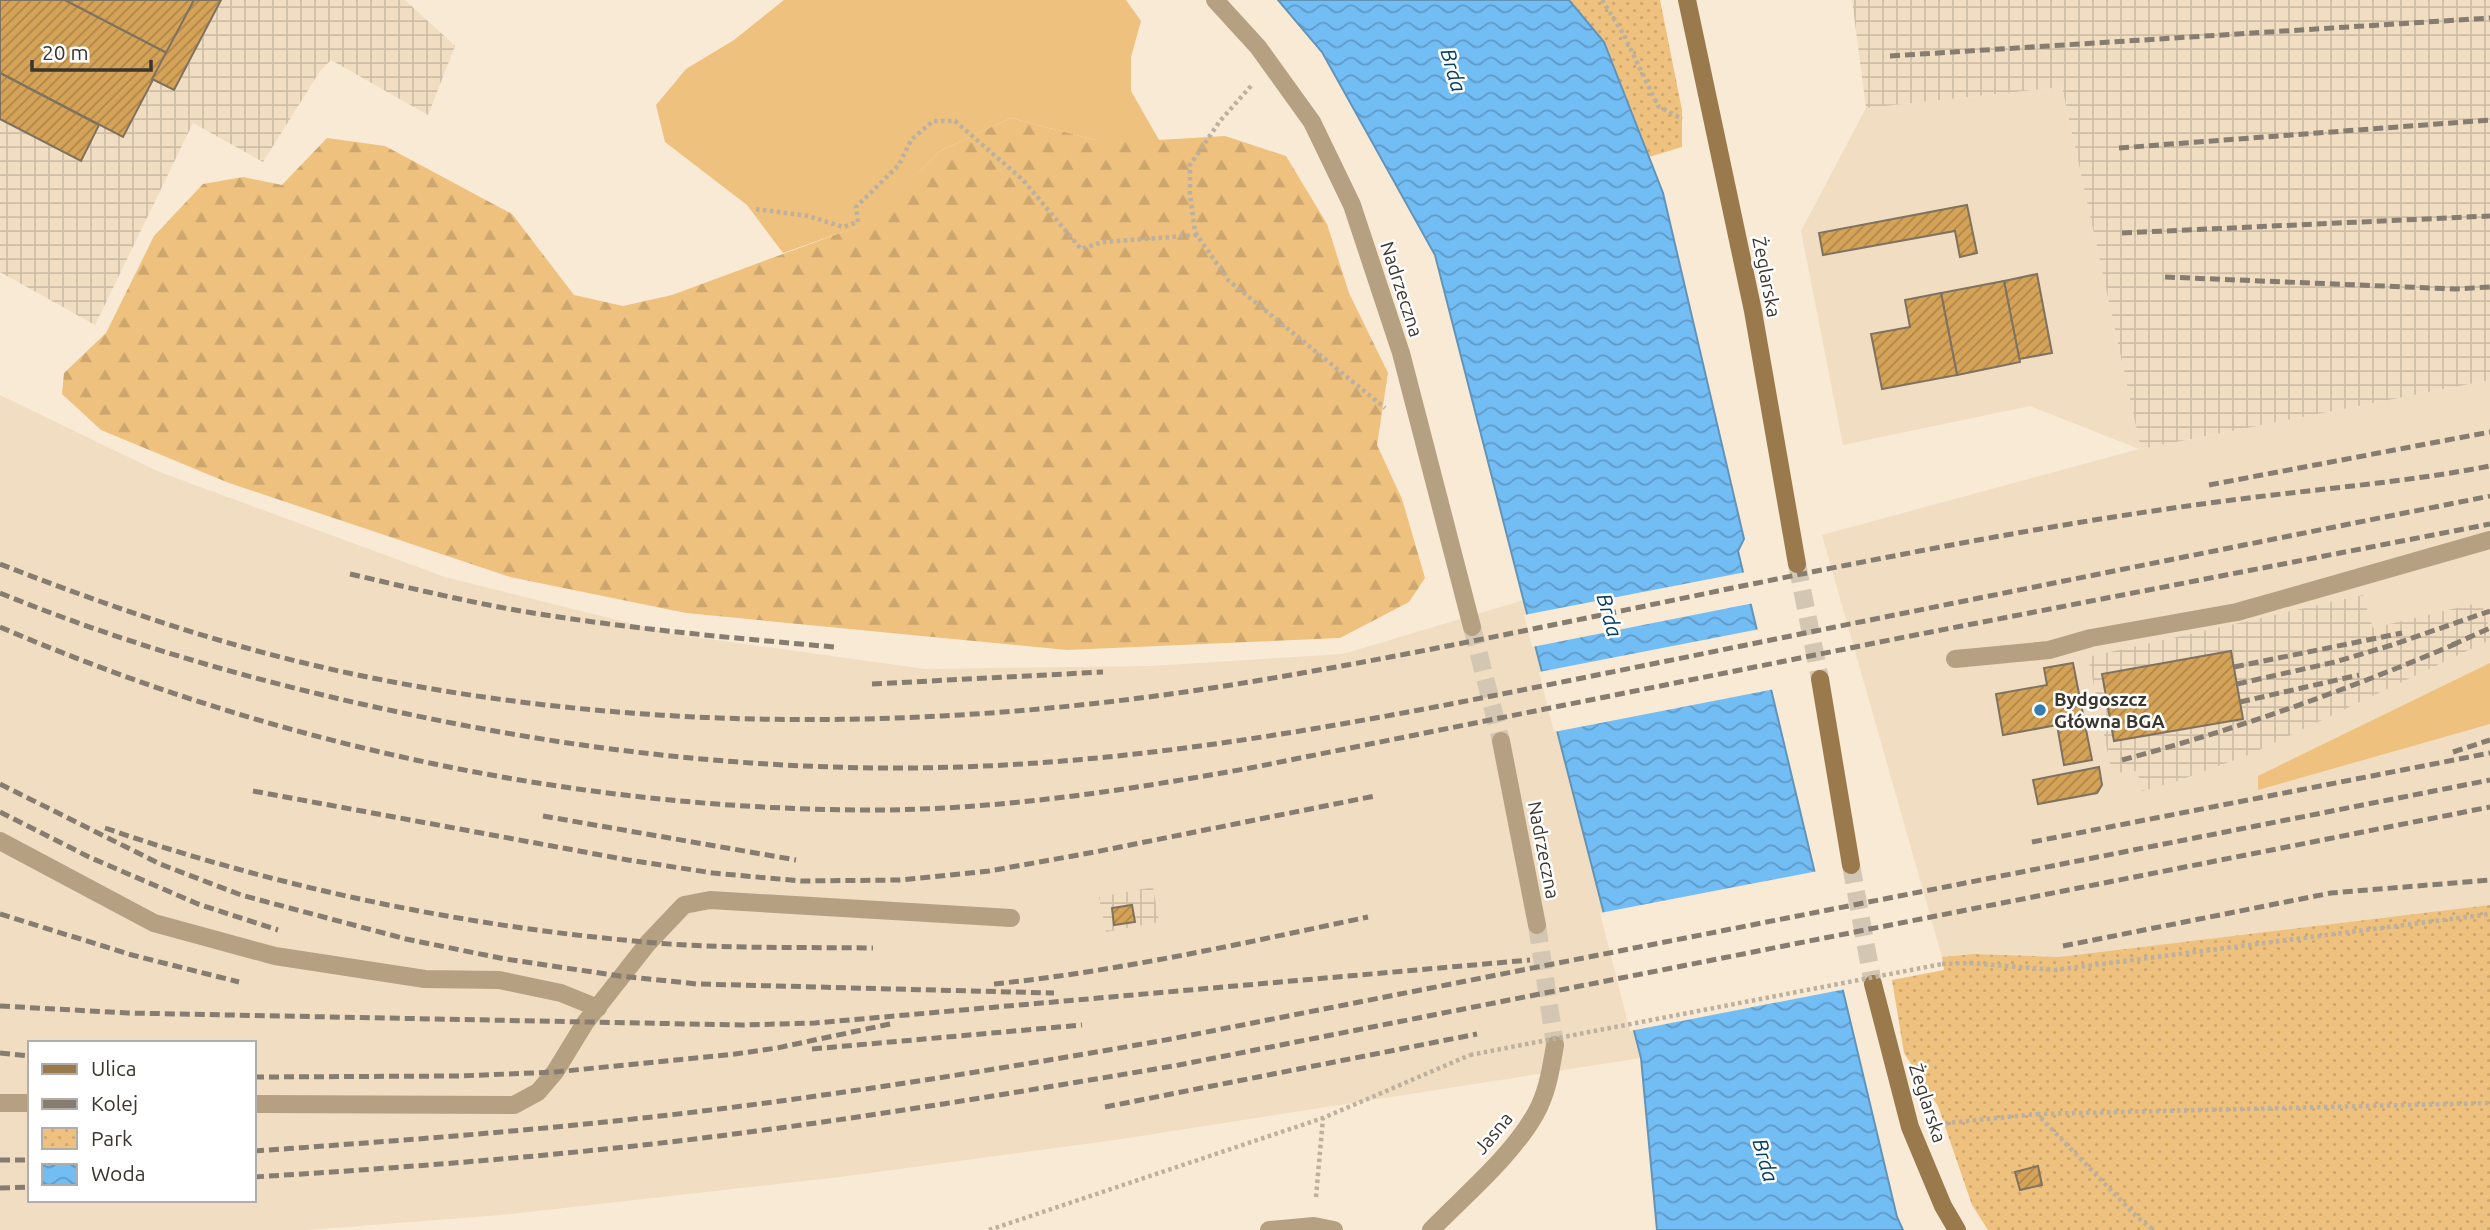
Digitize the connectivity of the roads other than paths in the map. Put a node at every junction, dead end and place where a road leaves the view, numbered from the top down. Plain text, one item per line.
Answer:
1 (1215, 0) edge
2 (1688, 0) edge
3 (2490, 540) edge
4 (1797, 565) tunnel mouth
5 (1472, 627) tunnel mouth
6 (1955, 659) dead end
7 (1820, 679) tunnel mouth
8 (1501, 741) tunnel mouth
9 (0, 841) edge
10 (1851, 865) tunnel mouth
11 (1011, 918) dead end
12 (1537, 925) tunnel mouth
13 (1872, 984) tunnel mouth
14 (598, 1008) junction
15 (1555, 1045) tunnel mouth
16 (0, 1103) edge
17 (28, 1103) edge
18 (256, 1104) edge
19 (1269, 1230) edge
20 (1334, 1230) edge
21 (1431, 1230) edge
22 (1957, 1230) edge

1 - 5 street, Nadrzeczna
2 - 4 street, Żeglarska
3 - 6 street
7 - 10 street
8 - 12 street, Nadrzeczna
9 - 14 street
11 - 14 street
13 - 22 street, Żeglarska
14 - 18 street
15 - 21 street, Jasna
16 - 17 street
19 - 20 street

